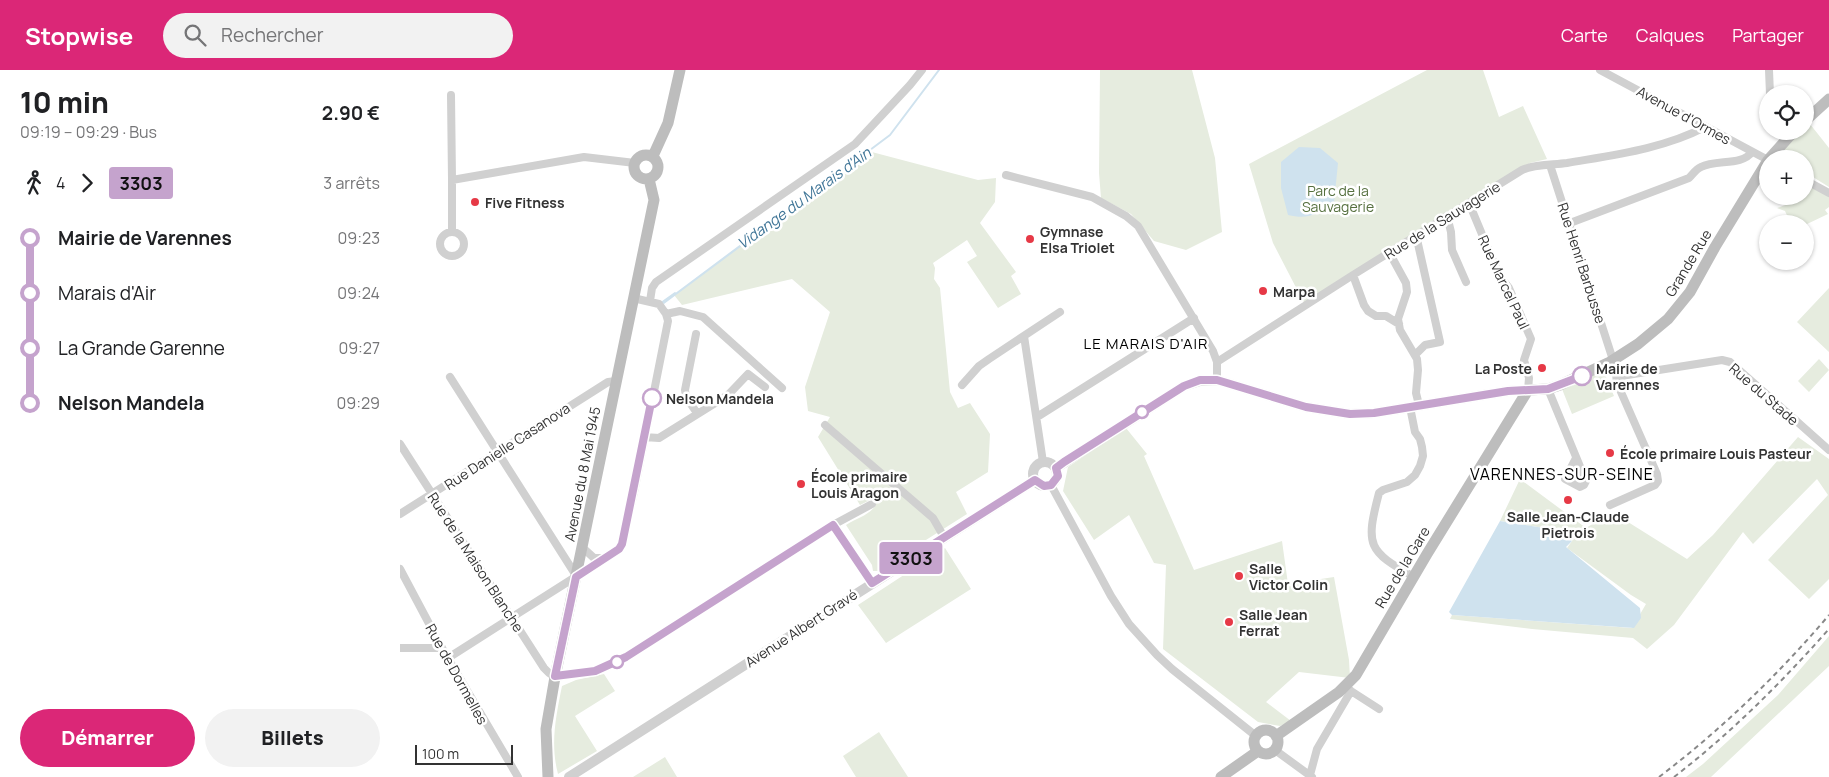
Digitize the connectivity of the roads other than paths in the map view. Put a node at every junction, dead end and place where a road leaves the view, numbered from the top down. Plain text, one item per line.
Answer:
1 (680, 70) edge
2 (922, 70) edge
3 (1600, 70) edge
4 (1769, 70) edge
5 (1770, 85) edge
6 (451, 95) dead end
7 (1829, 99) edge
8 (1814, 113) edge
9 (1705, 126) junction
10 (1783, 140) edge
11 (1776, 150) edge
12 (1752, 152) junction
13 (653, 156) junction
14 (1759, 156) edge
15 (635, 163) junction
16 (1550, 165) junction
17 (1006, 175) dead end
18 (1759, 175) edge
19 (649, 179) junction
20 (452, 180) junction
21 (1814, 185) edge
22 (1829, 193) edge
23 (1469, 203) junction
24 (1447, 216) junction
25 (1570, 223) junction
26 (452, 232) dead end
27 (1416, 235) junction
28 (1389, 252) junction
29 (1353, 275) junction
30 (1466, 282) dead end
31 (633, 298) junction
32 (650, 301) junction
33 (1060, 312) dead end
34 (666, 314) junction
35 (1194, 318) junction
36 (1399, 324) junction
37 (696, 334) dead end
38 (1024, 336) junction
39 (1415, 354) junction
40 (1612, 361) junction
41 (1217, 362) junction
42 (1616, 374) junction
43 (450, 377) dead end
44 (1217, 380) junction
45 (616, 381) junction
46 (962, 384) dead end
47 (765, 387) dead end
48 (782, 388) dead end
49 (1548, 389) junction
50 (1528, 390) junction
51 (1415, 406) junction
52 (697, 413) junction
53 (1037, 417) junction
54 (825, 425) dead end
55 (644, 437) junction
56 (400, 444) edge
57 (1829, 450) edge
58 (498, 452) junction
59 (1576, 458) dead end
60 (1043, 462) junction
61 (1056, 468) junction
62 (1035, 480) junction
63 (1051, 485) junction
64 (432, 495) junction
65 (872, 504) dead end
66 (1610, 505) dead end
67 (400, 514) edge
68 (833, 525) junction
69 (944, 537) junction
70 (583, 548) junction
71 (604, 558) junction
72 (400, 569) edge
73 (576, 577) junction
74 (1414, 577) junction
75 (872, 583) junction
76 (511, 618) junction
77 (400, 648) edge
78 (442, 648) junction
79 (448, 658) junction
80 (555, 676) junction
81 (1349, 688) junction
82 (1379, 709) dead end
83 (1256, 736) junction
84 (1276, 736) junction
85 (1275, 750) junction
86 (1258, 751) junction
87 (1311, 776) edge
88 (518, 777) edge
89 (548, 777) edge
90 (569, 777) edge
91 (1221, 777) edge

1 - 13 main road
2 - 32 street
3 - 9 street, Avenue d'Ormes
4 - 5 street
6 - 20 street
7 - 8 main road
9 - 12 street, Avenue d'Ormes
9 - 16 street, Rue de la Sauvagerie
10 - 11 main road, Grande Rue
12 - 14 street, Avenue d'Ormes
12 - 25 street
13 - 15 main road
13 - 19 main road
15 - 19 main road
15 - 20 street
16 - 23 street, Rue de la Sauvagerie
16 - 25 street, Rue Henri Barbusse
17 - 35 street
18 - 40 main road, Grande Rue
19 - 31 main road, Avenue du 8 Mai 1945
20 - 26 street
21 - 22 street
23 - 24 street, Rue de la Sauvagerie
23 - 50 street, Rue Marcel Paul
24 - 27 street, Rue de la Sauvagerie
24 - 30 street
25 - 40 street, Rue Henri Barbusse
27 - 28 street, Rue de la Sauvagerie
27 - 39 street
28 - 29 street, Rue de la Sauvagerie
28 - 36 street
29 - 36 street
29 - 41 street, Rue de la Sauvagerie
31 - 32 street
31 - 45 main road, Avenue du 8 Mai 1945
32 - 34 street
33 - 38 street
34 - 48 street
34 - 55 street
35 - 41 street
35 - 53 street
36 - 39 street
37 - 52 street
38 - 46 street
38 - 53 street
39 - 51 street
40 - 42 street
40 - 49 main road, Grande Rue
41 - 44 street
42 - 57 street, Rue du Stade
42 - 66 street
43 - 58 street
44 - 51 street
44 - 61 street
45 - 58 street, Rue Danielle Casanova
45 - 70 main road, Avenue du 8 Mai 1945
47 - 52 street
49 - 50 main road, Grande Rue
49 - 59 street
50 - 51 street
50 - 74 main road, Rue de la Gare
51 - 74 street
52 - 55 street
53 - 60 street
54 - 69 street
55 - 71 street
56 - 64 street, Rue de la Maison Blanche
58 - 64 street, Rue Danielle Casanova
58 - 73 street
60 - 61 street
60 - 62 street
61 - 63 street
62 - 63 street
62 - 69 street, Avenue Albert Gravé
63 - 83 street
64 - 67 street, Rue Danielle Casanova
64 - 76 street, Rue de la Maison Blanche
65 - 68 street
68 - 75 street
68 - 80 street
69 - 75 street, Avenue Albert Gravé
70 - 71 street
70 - 73 main road, Avenue du 8 Mai 1945
71 - 73 street
72 - 78 street, Rue de Dormelles
73 - 76 street
73 - 80 main road, Avenue du 8 Mai 1945
74 - 81 main road, Rue de la Gare
75 - 90 street, Avenue Albert Gravé
76 - 79 street
76 - 80 street, Rue de la Maison Blanche
77 - 78 street
78 - 79 street, Rue de Dormelles
79 - 88 street, Rue de Dormelles
80 - 89 main road, Avenue du 8 Mai 1945
81 - 82 street
81 - 84 main road, Rue de la Gare
81 - 87 street
83 - 84 main road
83 - 86 main road
84 - 85 main road
85 - 86 main road
85 - 87 street
86 - 91 main road

